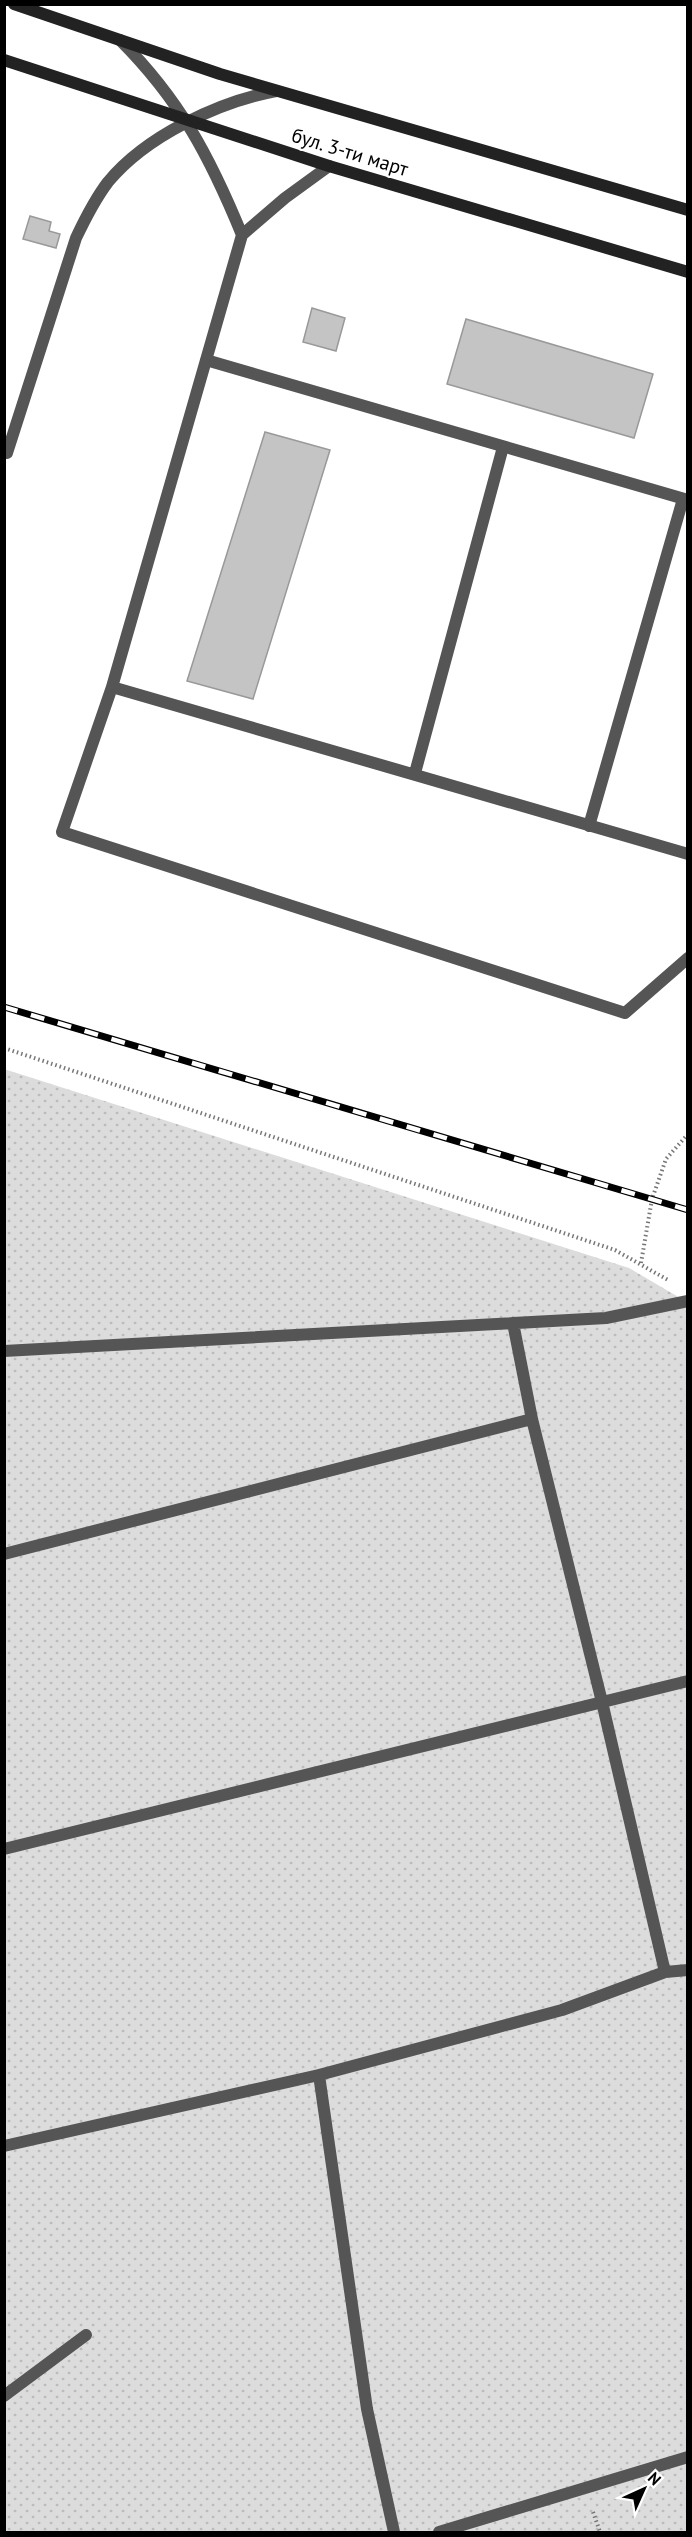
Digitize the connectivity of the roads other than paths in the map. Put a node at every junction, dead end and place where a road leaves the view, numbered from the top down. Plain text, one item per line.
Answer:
1 (14, 4) edge
2 (120, 40) junction
3 (4, 60) edge
4 (276, 91) junction
5 (189, 123) junction
6 (329, 166) junction
7 (687, 210) edge
8 (242, 235) junction
9 (687, 272) edge
10 (206, 360) junction
11 (503, 447) junction
12 (4, 452) edge
13 (685, 500) edge
14 (112, 687) junction
15 (415, 773) junction
16 (589, 826) junction
17 (687, 854) edge
18 (687, 958) edge
19 (687, 1301) edge
20 (513, 1323) junction
21 (4, 1351) edge
22 (532, 1419) junction
23 (4, 1554) edge
24 (687, 1681) edge
25 (602, 1702) junction
26 (4, 1849) edge
27 (687, 1970) edge
28 (665, 1972) junction
29 (320, 2075) junction
30 (4, 2146) edge
31 (86, 2335) dead end
32 (4, 2397) edge
33 (687, 2457) edge
34 (394, 2532) edge
35 (439, 2532) edge

1 - 2 main road, бул. 3-ти март
2 - 4 main road, бул. 3-ти март
2 - 5 street
3 - 5 main road, бул. 3-ти март
4 - 5 street
4 - 7 main road, бул. 3-ти март
5 - 6 main road, бул. 3-ти март
5 - 8 street
5 - 12 street
6 - 8 street
6 - 9 main road, бул. 3-ти март
8 - 10 street
10 - 11 street
10 - 14 street
11 - 13 street
11 - 15 street
13 - 16 street
14 - 15 street
14 - 18 street
15 - 16 street
16 - 17 street
19 - 20 street
20 - 21 street
20 - 22 street
22 - 23 street
22 - 25 street
24 - 25 street
25 - 26 street
25 - 28 street
27 - 28 street
28 - 29 street
29 - 30 street
29 - 34 street
31 - 32 street
33 - 35 street

